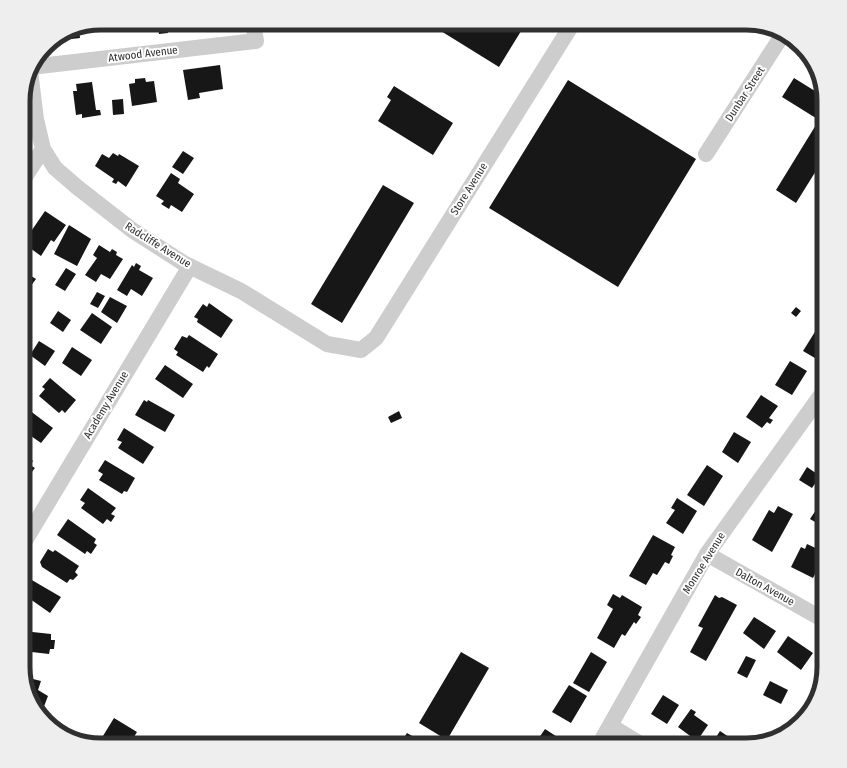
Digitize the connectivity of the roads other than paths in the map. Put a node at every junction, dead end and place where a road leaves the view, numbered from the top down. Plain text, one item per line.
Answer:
1 (254, 30) edge
2 (569, 30) edge
3 (780, 38) edge
4 (39, 66) edge
5 (32, 85) edge
6 (42, 149) junction
7 (706, 154) dead end
8 (30, 169) edge
9 (190, 266) junction
10 (361, 350) joint
11 (817, 401) edge
12 (30, 532) edge
13 (707, 554) junction
14 (817, 616) edge
15 (610, 726) junction
16 (603, 738) edge
17 (630, 738) edge

1 - 4 street, Atwood Avenue
2 - 10 street, Store Avenue
3 - 7 street, Dunbar Street
5 - 6 street, Radcliffe Avenue
6 - 8 street
6 - 9 street, Radcliffe Avenue
9 - 10 street, Radcliffe Avenue
9 - 12 street, Academy Avenue
11 - 13 street, Monroe Avenue
13 - 14 street, Dalton Avenue
13 - 15 street, Monroe Avenue
15 - 16 street, Monroe Avenue
15 - 17 street

